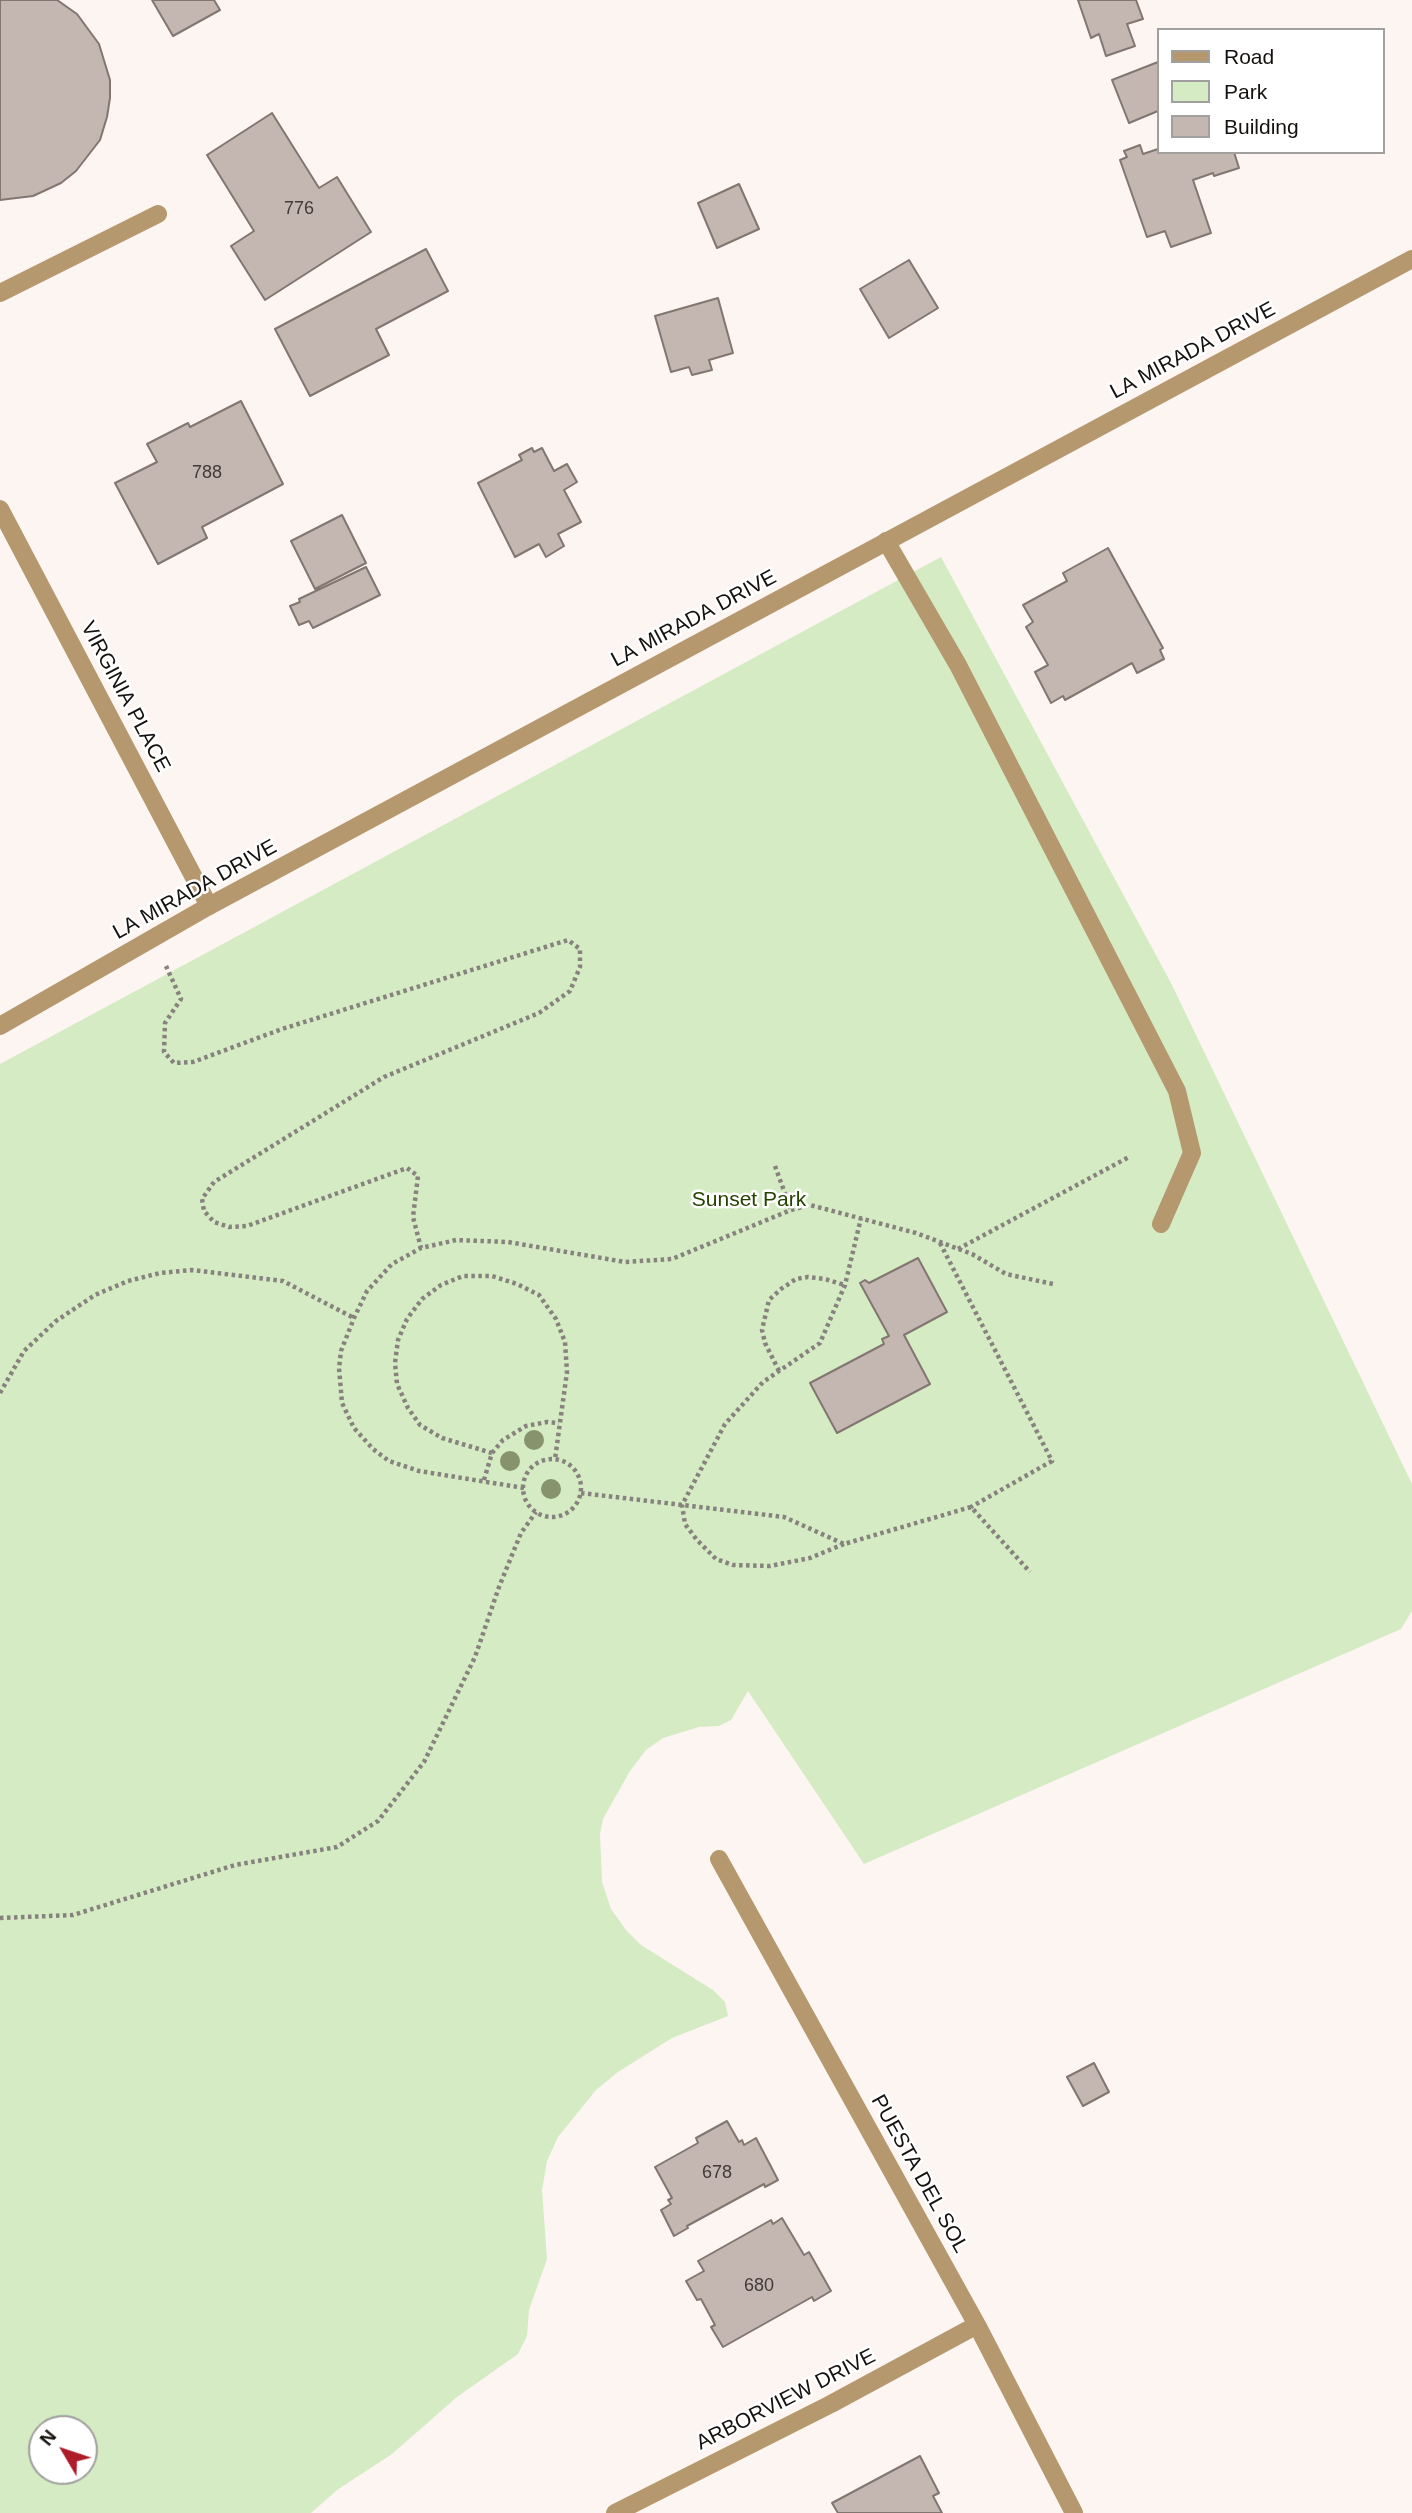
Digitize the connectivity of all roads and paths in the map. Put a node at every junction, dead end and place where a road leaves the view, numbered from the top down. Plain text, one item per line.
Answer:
1 (158, 214) dead end
2 (1412, 259) edge
3 (0, 293) edge
4 (0, 509) edge
5 (886, 541) junction
6 (209, 906) junction
7 (154, 938) junction
8 (0, 1026) edge
9 (1129, 1157) dead end
10 (775, 1166) dead end
11 (792, 1210) junction
12 (861, 1218) junction
13 (1161, 1224) dead end
14 (939, 1242) junction
15 (421, 1248) junction
16 (958, 1249) junction
17 (1053, 1284) dead end
18 (845, 1285) junction
19 (354, 1318) junction
20 (779, 1371) junction
21 (0, 1393) edge
22 (559, 1423) junction
23 (492, 1453) junction
24 (555, 1459) junction
25 (484, 1480) junction
26 (524, 1488) junction
27 (581, 1493) junction
28 (681, 1505) junction
29 (971, 1507) junction
30 (536, 1512) junction
31 (844, 1544) junction
32 (1030, 1572) dead end
33 (719, 1859) dead end
34 (0, 1918) edge
35 (977, 2325) junction
36 (615, 2513) edge
37 (1074, 2513) edge

1 - 3 street
2 - 5 street, LA MIRADA DRIVE
4 - 6 street, VIRGINIA PLACE
5 - 6 street, LA MIRADA DRIVE
5 - 13 street
6 - 7 street, LA MIRADA DRIVE
7 - 8 street, LA MIRADA DRIVE
7 - 15 path
9 - 16 path
10 - 11 path
11 - 12 path
11 - 15 path
12 - 14 path
12 - 18 path
14 - 16 path
14 - 29 path
15 - 19 path
16 - 17 path
18 - 20 path
18 - 20 path
19 - 21 path
19 - 25 path
20 - 28 path
22 - 23 path
22 - 23 path
22 - 24 path
23 - 25 path
24 - 26 path
24 - 27 path
25 - 26 path
26 - 30 path
27 - 28 path
27 - 30 path
28 - 31 path
28 - 31 path
29 - 31 path
29 - 32 path
30 - 34 path
33 - 35 street, PUESTA DEL SOL
35 - 36 street, ARBORVIEW DRIVE
35 - 37 street, PUESTA DEL SOL

